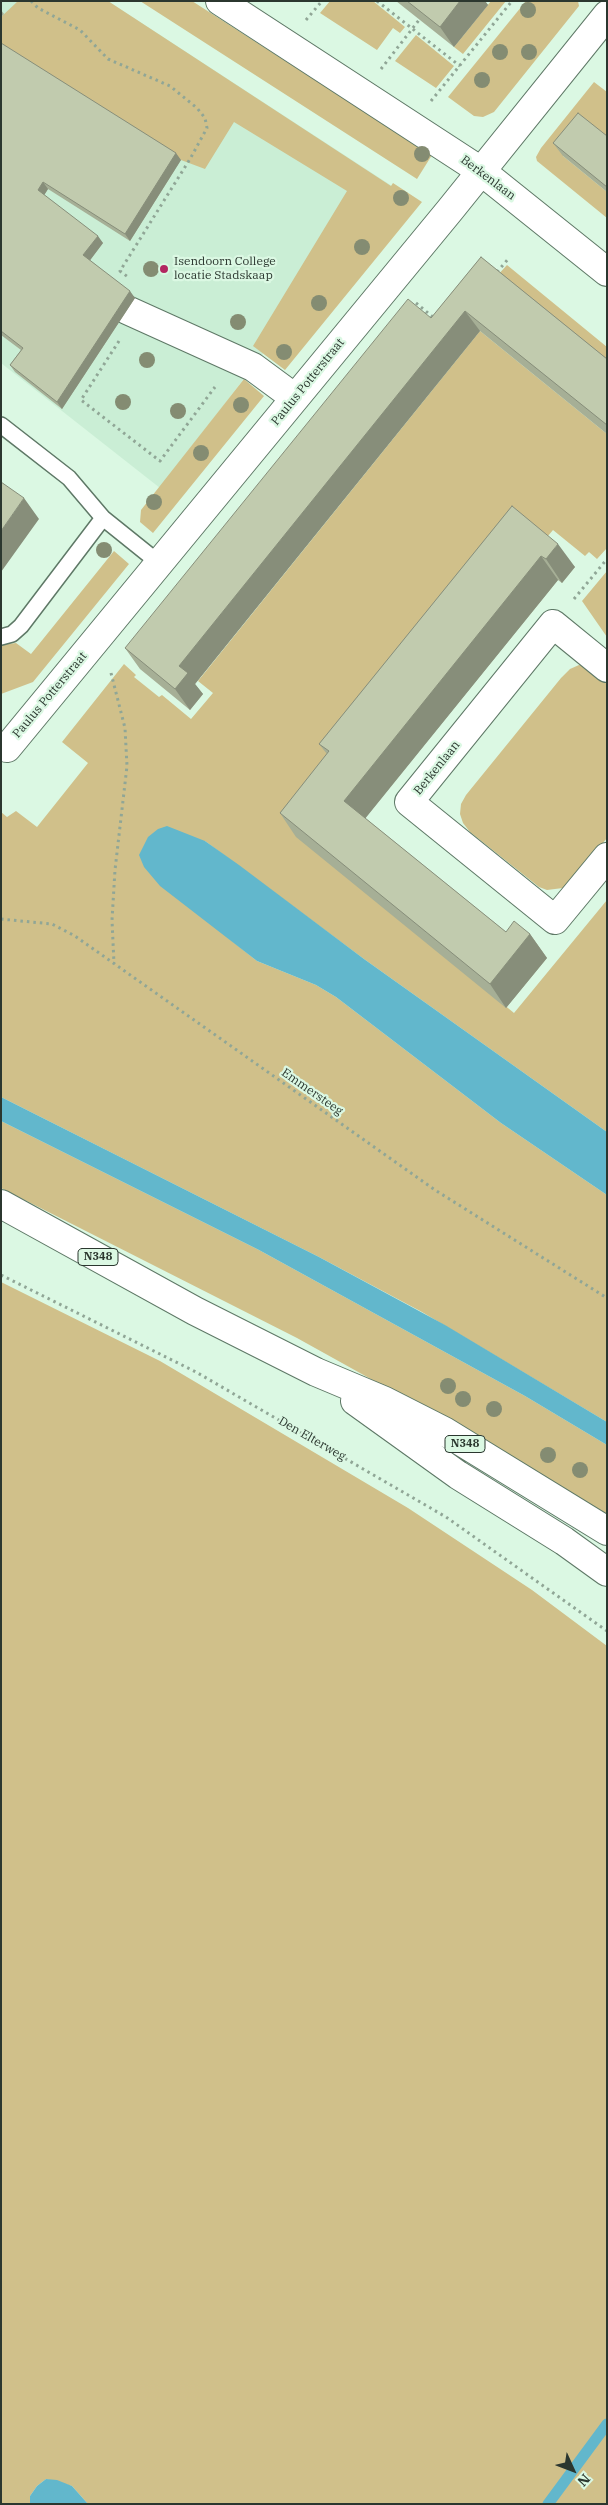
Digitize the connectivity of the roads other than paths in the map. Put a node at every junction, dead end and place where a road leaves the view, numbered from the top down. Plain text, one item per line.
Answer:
1 (220, 1) edge
2 (600, 1) edge
3 (607, 6) edge
4 (607, 15) edge
5 (482, 171) junction
6 (607, 272) edge
7 (127, 310) dead end
8 (295, 398) junction
9 (1, 425) edge
10 (104, 518) junction
11 (159, 563) junction
12 (1, 637) edge
13 (607, 668) edge
14 (7, 748) dead end
15 (607, 857) edge
16 (1, 1204) edge
17 (1, 1225) edge
18 (195, 1311) junction
19 (316, 1372) junction
20 (607, 1532) edge
21 (607, 1572) edge

1 - 5 street, Berkenlaan
2 - 3 street
4 - 5 street, Paulus Potterstraat
5 - 6 street, Berkenlaan
5 - 8 street, Paulus Potterstraat
7 - 8 street
8 - 11 street, Paulus Potterstraat
9 - 10 lane
10 - 11 lane
10 - 12 lane
11 - 14 street, Paulus Potterstraat
13 - 15 street, Berkenlaan
16 - 18 street, N348
17 - 18 street, N348
18 - 19 street, N348
19 - 20 street, N348
19 - 21 street, N348

